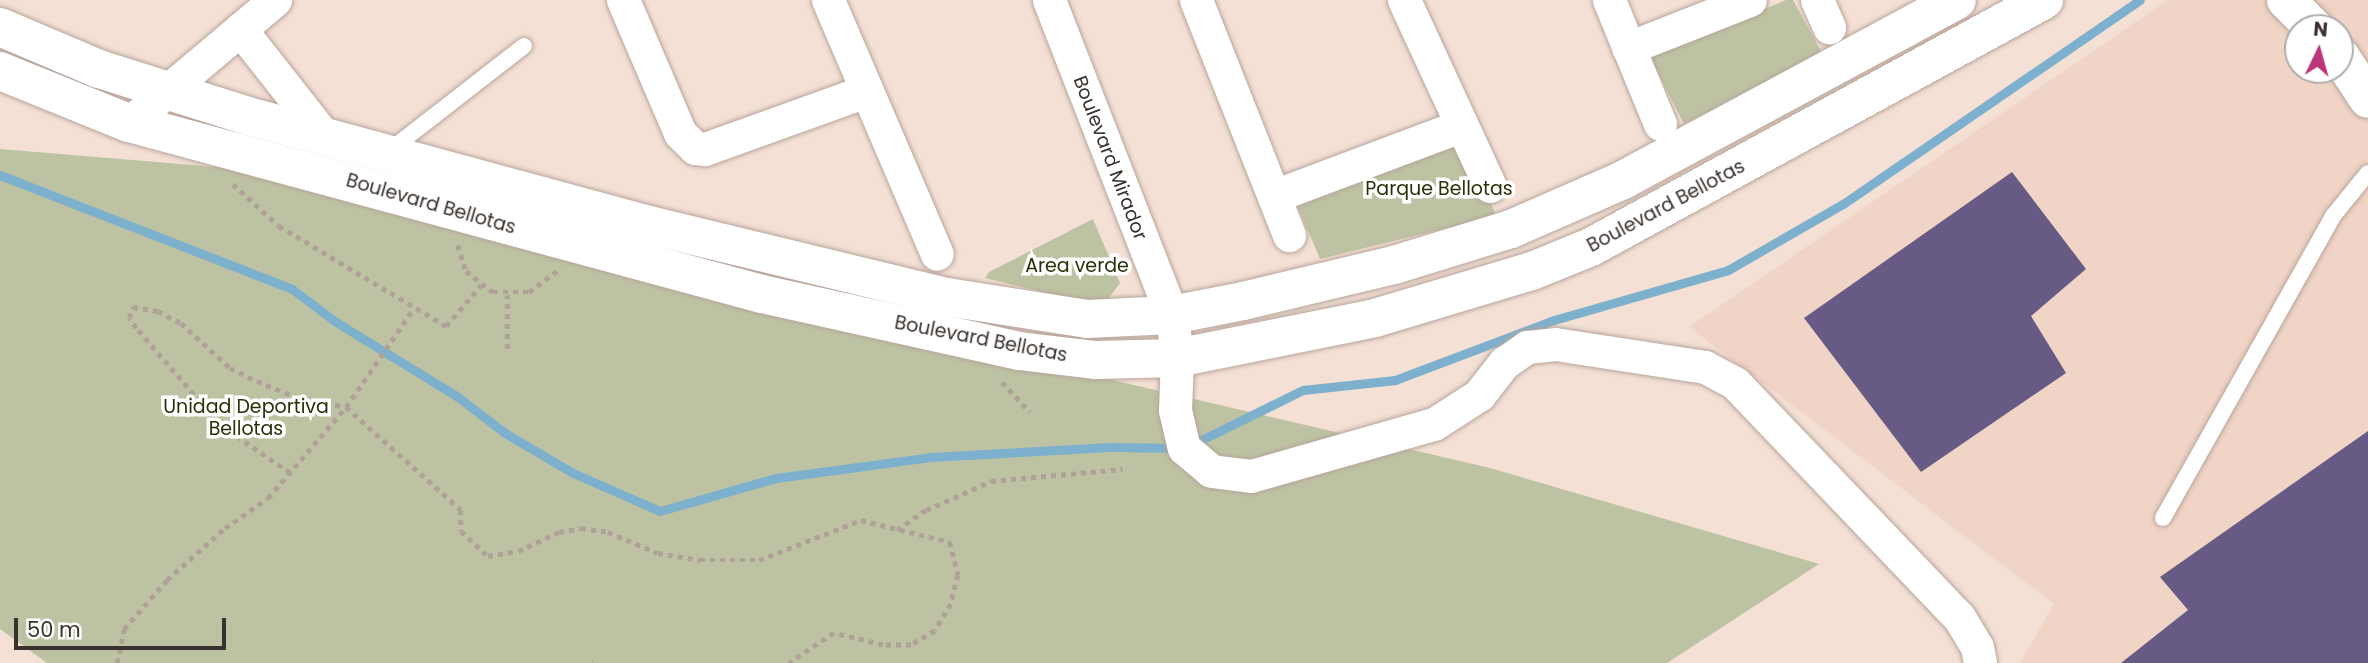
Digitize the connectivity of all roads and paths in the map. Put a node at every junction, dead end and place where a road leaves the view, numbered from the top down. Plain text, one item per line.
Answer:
1 (275, 0) edge
2 (623, 0) edge
3 (828, 0) edge
4 (1049, 0) edge
5 (1196, 0) edge
6 (1404, 0) edge
7 (1609, 0) edge
8 (1750, 0) edge
9 (2044, 0) edge
10 (2286, 0) edge
11 (1941, 4) edge
12 (2300, 14) edge
13 (0, 27) edge
14 (240, 30) junction
15 (524, 46) dead end
16 (1628, 48) junction
17 (1847, 61) junction
18 (0, 71) edge
19 (2354, 78) edge
20 (167, 89) junction
21 (866, 91) junction
22 (1866, 98) junction
23 (2368, 99) edge
24 (129, 123) junction
25 (1460, 126) junction
26 (325, 137) junction
27 (1667, 139) junction
28 (211, 143) junction
29 (384, 154) junction
30 (2368, 173) edge
31 (1490, 186) dead end
32 (1695, 192) junction
33 (1275, 196) junction
34 (464, 214) junction
35 (655, 227) junction
36 (1511, 229) junction
37 (1289, 235) dead end
38 (568, 243) junction
39 (937, 254) dead end
40 (646, 265) junction
41 (1532, 271) junction
42 (481, 285) junction
43 (508, 295) junction
44 (947, 297) junction
45 (414, 308) junction
46 (1172, 315) junction
47 (961, 338) junction
48 (507, 349) dead end
49 (1177, 358) junction
50 (346, 407) junction
51 (1122, 469) dead end
52 (290, 473) junction
53 (2164, 517) dead end
54 (896, 531) junction
55 (117, 663) edge
56 (789, 663) edge
57 (1980, 663) edge

1 - 14 street
2 - 21 street
3 - 21 street
4 - 46 street, Boulevard Mirador
5 - 33 street
6 - 25 street
7 - 16 street
8 - 16 street
9 - 22 street, Boulevard Bellotas
10 - 12 street
11 - 17 street, Boulevard Bellotas
13 - 20 street, Boulevard Bellotas
14 - 20 street
14 - 26 street
15 - 29 lane
16 - 27 street
17 - 22 street
17 - 27 street, Boulevard Bellotas
18 - 24 street, Boulevard Bellotas
19 - 23 street
20 - 24 street
20 - 26 street, Boulevard Bellotas
21 - 39 street
22 - 32 street, Boulevard Bellotas
24 - 28 street, Boulevard Bellotas
25 - 31 street
25 - 33 street
26 - 29 street, Boulevard Bellotas
27 - 32 street
27 - 36 street, Boulevard Bellotas
28 - 34 street, Boulevard Bellotas
28 - 45 path
29 - 35 street, Boulevard Bellotas
30 - 53 lane
32 - 41 street, Boulevard Bellotas
33 - 37 street
34 - 38 street, Boulevard Bellotas
34 - 42 path
35 - 40 street
35 - 44 street, Boulevard Bellotas
36 - 41 street
36 - 46 street, Boulevard Bellotas
38 - 40 street, Boulevard Bellotas
38 - 43 path
40 - 47 street, Boulevard Bellotas
41 - 49 street, Boulevard Bellotas
42 - 43 path
42 - 45 path
43 - 48 path
44 - 46 street, Boulevard Bellotas
44 - 47 street
45 - 50 path
46 - 49 street, Boulevard Mirador
47 - 49 street, Boulevard Bellotas
49 - 57 street, Boulevard Mirador
50 - 52 path
50 - 52 path
50 - 54 path
51 - 54 path
52 - 55 path
54 - 56 path

